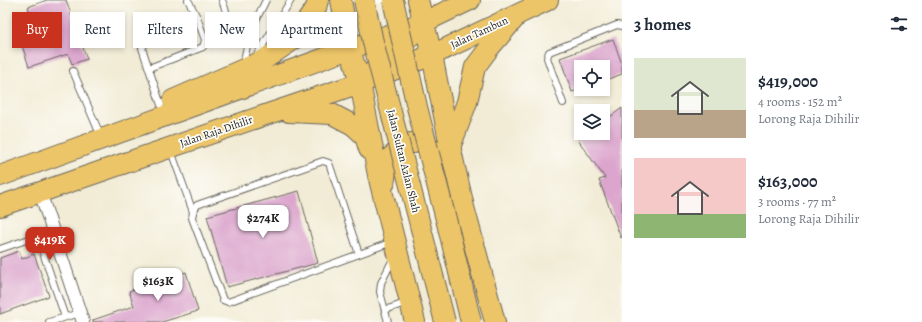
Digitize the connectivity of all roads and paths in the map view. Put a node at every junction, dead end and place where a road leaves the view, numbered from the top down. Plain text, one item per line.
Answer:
1 (188, 0) edge
2 (222, 0) edge
3 (266, 0) edge
4 (290, 0) edge
5 (318, 0) edge
6 (341, 0) edge
7 (364, 0) edge
8 (393, 0) edge
9 (418, 0) edge
10 (470, 0) edge
11 (548, 0) edge
12 (194, 12) edge
13 (226, 12) edge
14 (259, 14) edge
15 (520, 14) junction
16 (197, 17) edge
17 (424, 22) junction
18 (622, 26) edge
19 (142, 48) edge
20 (248, 48) edge
21 (350, 49) junction
22 (392, 55) junction
23 (432, 55) junction
24 (149, 68) junction
25 (246, 68) junction
26 (74, 71) dead end
27 (360, 83) junction
28 (563, 103) dead end
29 (161, 105) junction
30 (271, 113) junction
31 (99, 132) junction
32 (450, 146) junction
33 (169, 148) junction
34 (0, 175) edge
35 (458, 181) junction
36 (380, 184) junction
37 (40, 192) junction
38 (0, 206) edge
39 (192, 212) junction
40 (396, 245) junction
41 (0, 249) edge
42 (359, 254) junction
43 (410, 302) junction
44 (385, 310) junction
45 (65, 317) junction
46 (81, 317) edge
47 (53, 321) edge
48 (388, 322) edge
49 (415, 322) edge
50 (445, 322) edge
51 (471, 322) edge
52 (494, 322) edge

1 - 12 lane
2 - 13 lane
3 - 14 lane
4 - 25 lane
5 - 25 main road
6 - 21 main road
7 - 50 main road, Jalan Sultan Azlan Shah, bridge
8 - 51 main road, bridge
9 - 17 main road
10 - 17 main road
11 - 15 main road, Jalan Tambun
15 - 23 main road, Jalan Tambun
15 - 32 main road
16 - 24 lane
17 - 21 main road
17 - 22 main road
17 - 23 main road
18 - 28 lane
19 - 24 lane
20 - 25 lane
21 - 22 main road
21 - 27 main road
21 - 34 main road
22 - 23 main road
22 - 27 main road
23 - 27 main road, Jalan Raja Dihilir
23 - 32 main road
24 - 29 lane
25 - 29 main road
26 - 31 lane
27 - 30 main road, Jalan Raja Dihilir
27 - 36 main road
29 - 31 main road
30 - 33 main road, Jalan Raja Dihilir
30 - 36 main road
31 - 34 main road
32 - 35 main road
33 - 37 main road, Jalan Raja Dihilir
33 - 39 lane
35 - 36 main road
35 - 52 main road
36 - 40 main road
37 - 38 main road, Jalan Raja Dihilir
37 - 46 street
39 - 42 lane
39 - 42 lane
40 - 42 lane
40 - 43 main road
40 - 44 lane
41 - 45 lane
43 - 44 lane
43 - 49 main road
44 - 48 lane
45 - 46 lane
45 - 47 lane

